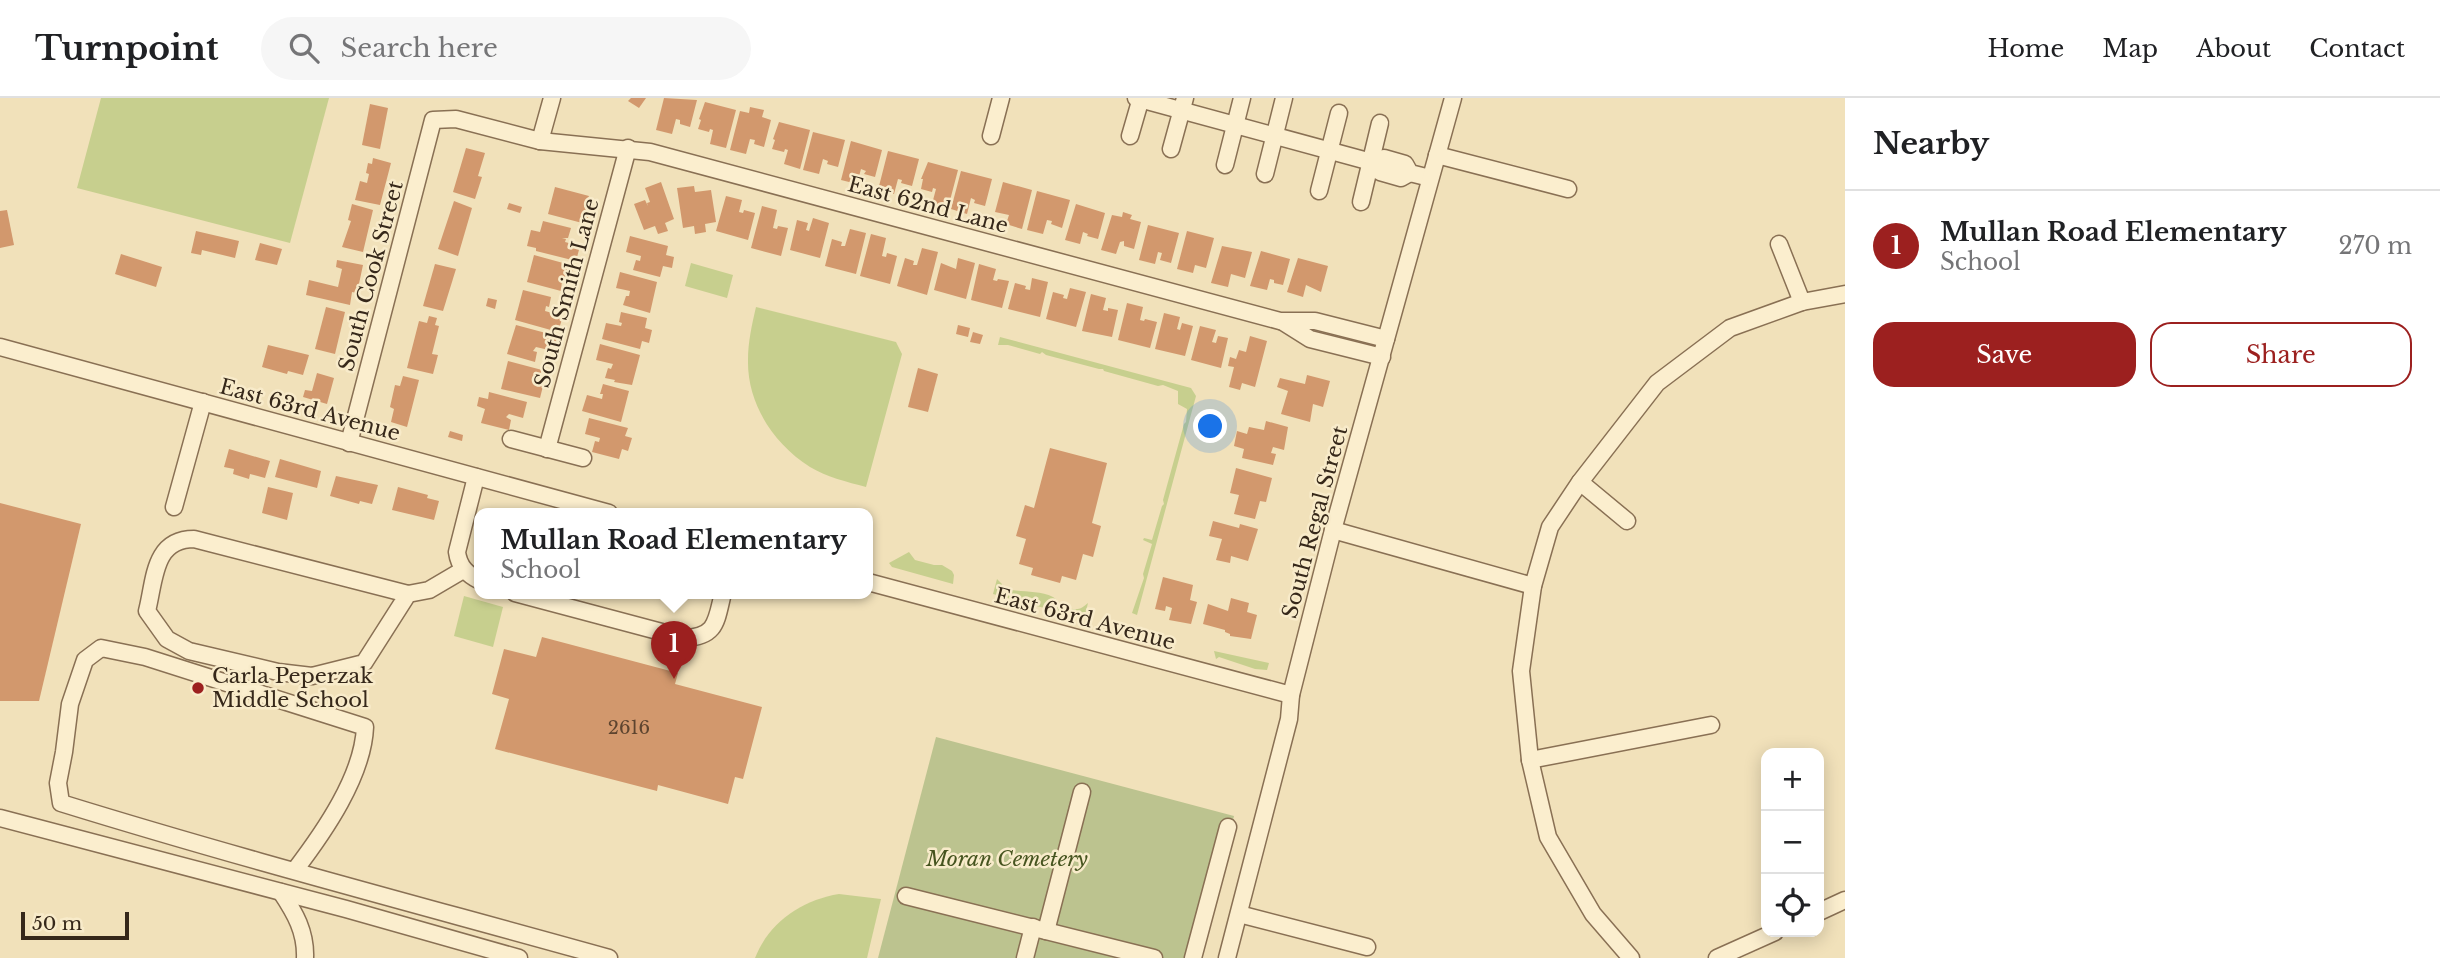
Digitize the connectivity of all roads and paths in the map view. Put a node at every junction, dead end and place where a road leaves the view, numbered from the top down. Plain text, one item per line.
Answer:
1 (552, 98) edge
2 (1001, 98) edge
3 (1139, 98) edge
4 (1242, 98) edge
5 (1284, 98) edge
6 (1453, 98) edge
7 (1183, 104) edge
8 (1339, 113) dead end
9 (433, 120) joint
10 (1380, 123) dead end
11 (1235, 125) junction
12 (991, 136) dead end
13 (1130, 136) dead end
14 (1274, 136) junction
15 (540, 141) junction
16 (628, 148) junction
17 (1171, 149) dead end
18 (1329, 151) junction
19 (1437, 156) junction
20 (1373, 162) junction
21 (1225, 165) dead end
22 (1265, 174) dead end
23 (1430, 178) junction
24 (1568, 189) dead end
25 (1319, 191) dead end
26 (1361, 202) dead end
27 (1779, 244) dead end
28 (1845, 294) edge
29 (1802, 302) junction
30 (1280, 321) junction
31 (1386, 339) junction
32 (0, 347) edge
33 (1381, 357) junction
34 (203, 402) junction
35 (511, 439) dead end
36 (349, 443) junction
37 (547, 449) junction
38 (583, 458) dead end
39 (476, 477) junction
40 (1580, 482) junction
41 (174, 507) dead end
42 (591, 508) edge
43 (1627, 521) dead end
44 (1333, 530) junction
45 (463, 570) junction
46 (474, 577) edge
47 (873, 583) edge
48 (1533, 586) junction
49 (408, 594) junction
50 (538, 599) edge
51 (721, 599) edge
52 (1291, 695) junction
53 (1711, 725) dead end
54 (1530, 760) junction
55 (1082, 792) dead end
56 (0, 818) edge
57 (1228, 827) dead end
58 (295, 870) junction
59 (281, 892) junction
60 (906, 896) dead end
61 (1845, 900) edge
62 (1824, 910) edge
63 (1239, 914) junction
64 (1040, 929) junction
65 (1764, 937) edge
66 (1367, 947) dead end
67 (305, 958) edge
68 (519, 958) edge
69 (609, 958) edge
70 (1025, 958) edge
71 (1154, 958) edge
72 (1192, 958) edge
73 (1227, 958) edge
74 (1631, 958) edge
75 (1717, 958) edge

1 - 15 street
2 - 12 street
3 - 7 street
3 - 13 street
4 - 11 street
5 - 14 street
6 - 19 street, South Regal Street
7 - 11 street
7 - 17 street
8 - 18 street
9 - 15 street, East 62nd Lane
9 - 36 street, South Cook Street
10 - 20 street
11 - 14 street
11 - 21 street
14 - 18 street
14 - 22 street
15 - 16 street, East 62nd Lane
16 - 30 street, East 62nd Lane
16 - 37 street, South Smith Lane
18 - 20 street
18 - 25 street
19 - 23 street, South Regal Street
19 - 24 street
20 - 23 street
20 - 26 street
23 - 31 street, South Regal Street
27 - 29 street
28 - 29 street
29 - 40 street
30 - 31 street, East 62nd Lane
30 - 33 street, East 62nd Lane
31 - 33 street, South Regal Street
32 - 34 street, East 63rd Avenue
33 - 44 street, South Regal Street
34 - 36 street, East 63rd Avenue
34 - 41 street
35 - 37 street
36 - 39 street, East 63rd Avenue
37 - 38 street
39 - 42 street, East 63rd Avenue
39 - 45 street
40 - 43 street
40 - 48 street
44 - 48 street
44 - 52 street, South Regal Street
45 - 46 street
45 - 49 street
47 - 52 street, East 63rd Avenue
48 - 54 street
49 - 49 street
50 - 51 street
52 - 63 street, South Regal Street
53 - 54 street
54 - 74 street
55 - 64 street
56 - 59 street
57 - 72 street
58 - 58 street
58 - 69 street
59 - 67 street
59 - 68 street
60 - 64 street
61 - 62 street
63 - 66 street
63 - 73 street, South Regal Street
64 - 70 street
64 - 71 street
65 - 75 street

